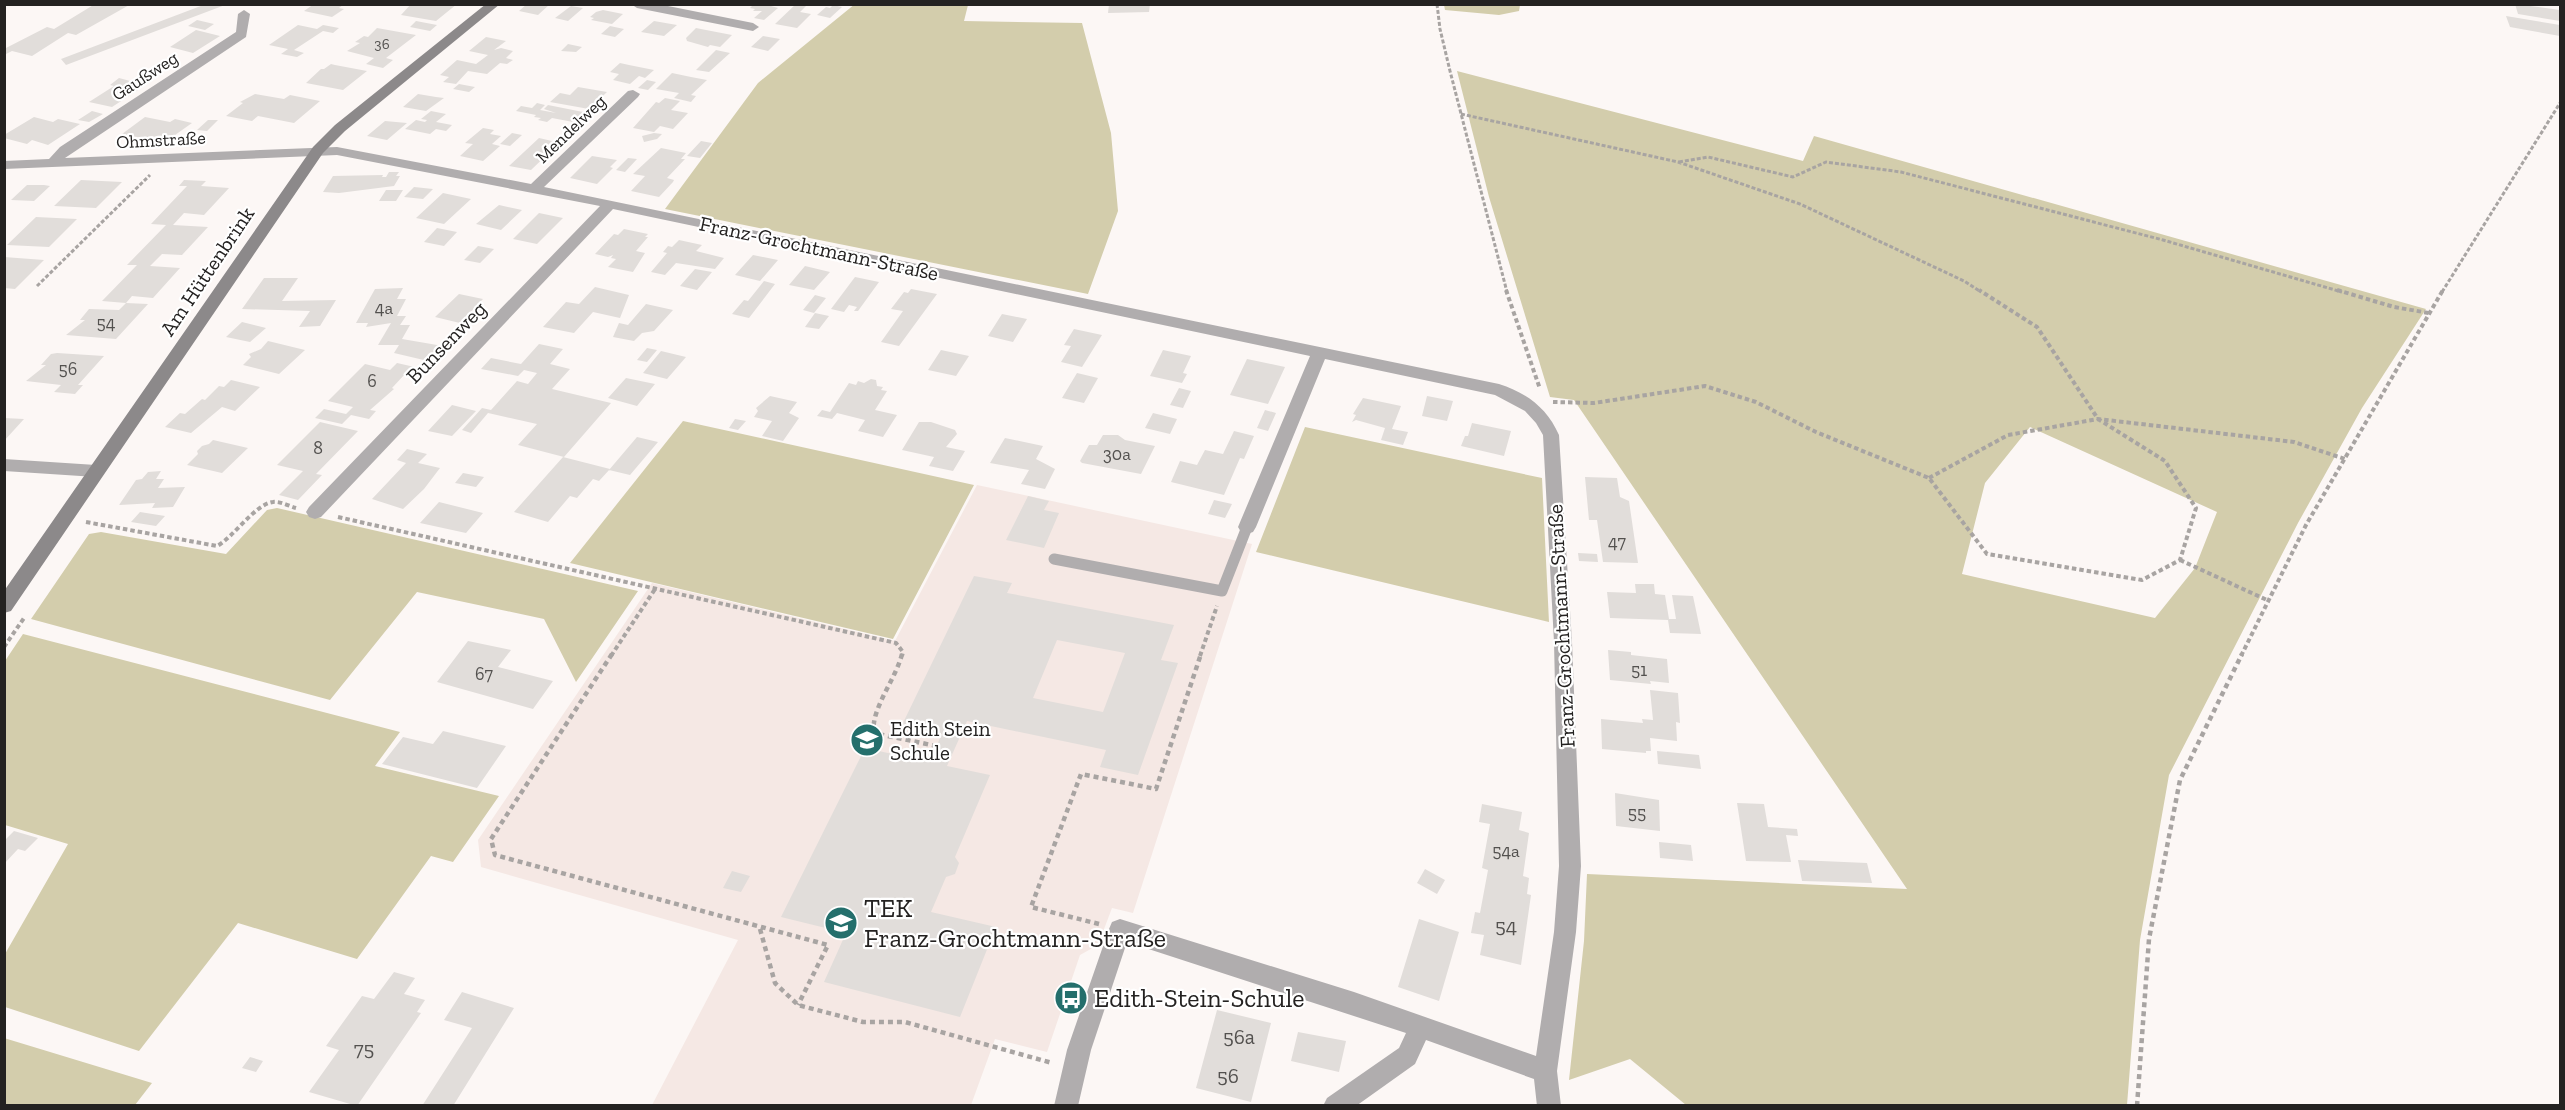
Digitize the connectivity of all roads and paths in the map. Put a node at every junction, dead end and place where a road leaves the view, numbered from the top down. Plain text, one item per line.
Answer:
1 (494, 4) edge
2 (637, 4) edge
3 (1437, 4) edge
4 (244, 14) dead end
5 (753, 27) dead end
6 (633, 94) dead end
7 (2560, 103) edge
8 (1461, 114) junction
9 (318, 150) junction
10 (168, 158) junction
11 (1678, 162) junction
12 (54, 163) junction
13 (4, 165) edge
14 (533, 190) junction
15 (610, 204) junction
16 (38, 286) dead end
17 (2429, 313) junction
18 (1319, 353) junction
19 (1540, 405) junction
20 (2098, 419) junction
21 (2345, 459) junction
22 (4, 465) edge
23 (96, 471) junction
24 (1929, 478) junction
25 (315, 512) junction
26 (79, 521) dead end
27 (1247, 527) joint
28 (1054, 559) dead end
29 (2180, 560) junction
30 (655, 589) junction
31 (1222, 591) junction
32 (2267, 600) junction
33 (4, 606) edge
34 (936, 746) dead end
35 (760, 928) junction
36 (1120, 929) junction
37 (798, 1005) junction
38 (1421, 1026) junction
39 (1053, 1064) dead end
40 (1545, 1071) junction
41 (1066, 1106) edge
42 (1335, 1106) edge
43 (1549, 1106) edge
44 (2137, 1106) edge

1 - 9 street, Am Hüttenbrink
2 - 5 street
3 - 8 path
4 - 12 street, Gaußweg
6 - 14 street, Mendelweg
7 - 17 path
8 - 11 path
8 - 19 path
9 - 10 street, Ohmstraße
9 - 14 street, Franz-Grochtmann-Straße
9 - 23 street, Am Hüttenbrink
10 - 12 street, Ohmstraße
10 - 16 path
11 - 17 path
11 - 20 path
12 - 13 street, Ohmstraße
14 - 15 street, Franz-Grochtmann-Straße
15 - 18 street, Franz-Grochtmann-Straße
15 - 25 street, Bunsenweg
17 - 21 path
18 - 19 street, Franz-Grochtmann-Straße
18 - 27 street
19 - 24 path
19 - 40 street, Franz-Grochtmann-Straße
20 - 21 path
20 - 24 path
20 - 29 path
21 - 32 path
22 - 23 street
23 - 33 street, Am Hüttenbrink
24 - 29 path
25 - 26 path
25 - 30 path
27 - 31 lane
28 - 31 lane
29 - 32 path
30 - 34 path
30 - 35 path
31 - 36 path
32 - 44 path
35 - 37 path
35 - 37 path
36 - 38 street
36 - 41 street
37 - 39 path
38 - 40 street
38 - 42 street
40 - 43 street, Franz-Grochtmann-Straße

